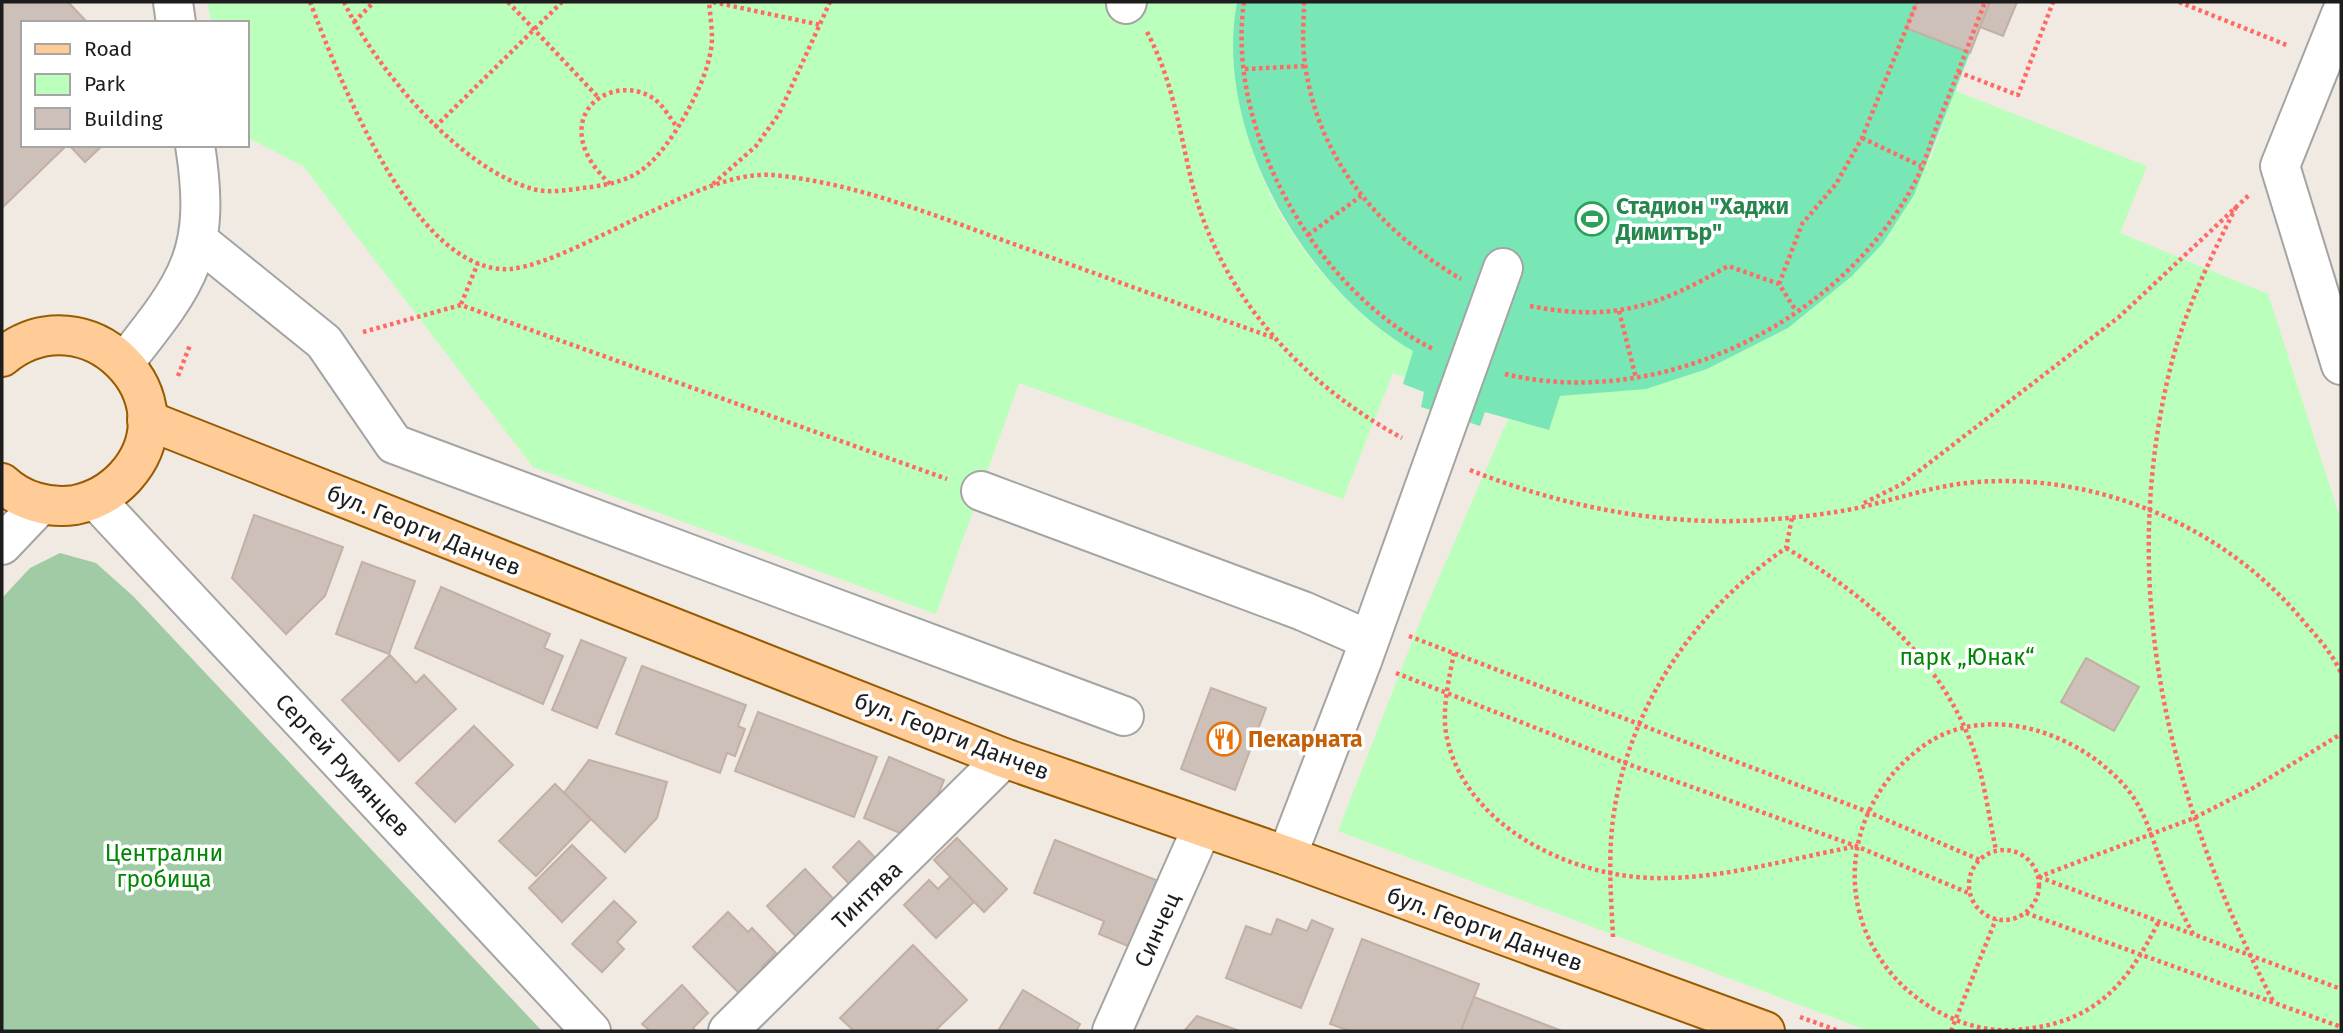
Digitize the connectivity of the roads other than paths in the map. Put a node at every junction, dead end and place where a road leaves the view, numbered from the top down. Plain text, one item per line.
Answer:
1 (173, 2) edge
2 (2341, 14) edge
3 (176, 21) edge
4 (195, 147) edge
5 (199, 241) junction
6 (1488, 277) road end
7 (2, 358) edge
8 (124, 363) junction
9 (2341, 365) edge
10 (146, 420) junction
11 (2, 483) edge
12 (981, 491) road end
13 (95, 499) junction
14 (41, 504) junction
15 (2, 545) edge
16 (1369, 641) junction
17 (1124, 716) dead end
18 (1004, 758) junction
19 (1202, 828) junction
20 (1287, 856) junction
21 (591, 1031) edge
22 (728, 1031) edge
23 (1112, 1031) edge
24 (1765, 1031) edge

1 - 3 street
2 - 9 street
4 - 5 street
5 - 8 street
5 - 17 street
6 - 16 street
7 - 8 main road
8 - 10 main road
10 - 13 main road
10 - 18 main road, бул. Георги Данчев
11 - 14 main road
12 - 16 street
13 - 14 main road
13 - 21 street, Сергей Румянцев
14 - 15 street
16 - 20 street
18 - 19 main road, бул. Георги Данчев
18 - 22 street, Тинтява
19 - 20 main road, бул. Георги Данчев
19 - 23 street, Синчец
20 - 24 main road, бул. Георги Данчев

